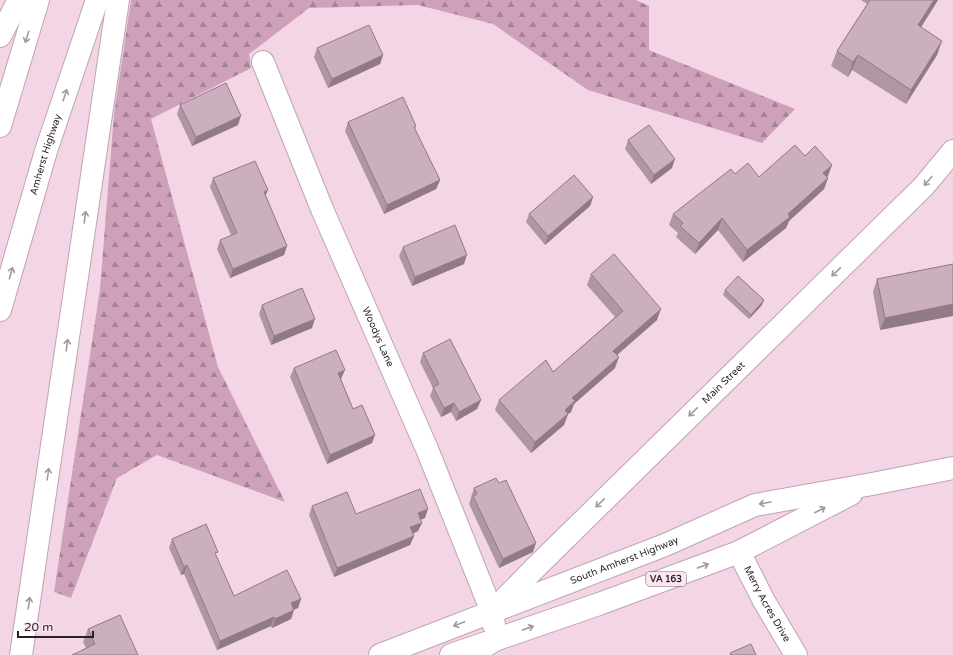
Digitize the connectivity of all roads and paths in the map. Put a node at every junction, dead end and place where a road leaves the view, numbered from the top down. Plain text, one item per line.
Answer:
1 (19, 0) edge
2 (38, 0) edge
3 (97, 0) edge
4 (118, 0) edge
5 (0, 36) edge
6 (263, 62) dead end
7 (0, 126) edge
8 (953, 151) edge
9 (0, 310) edge
10 (953, 468) edge
11 (872, 484) junction
12 (738, 552) junction
13 (492, 612) junction
14 (492, 647) edge
15 (21, 655) edge
16 (380, 655) edge
17 (451, 655) edge
18 (470, 655) edge
19 (796, 655) edge

1 - 5 main road
2 -> 7 main road
9 -> 3 main road, Amherst Highway
15 -> 4 main road
6 - 13 main road, Woodys Lane
8 -> 13 main road, Main Street
10 - 11 main road, South Amherst Highway / VA 163
12 -> 11 main road, South Amherst Highway / VA 163
11 -> 13 main road, South Amherst Highway / VA 163
14 -> 12 main road, South Amherst Highway / VA 163
12 - 19 main road, Merry Acres Drive
13 - 14 main road, Woodys Lane
13 -> 16 main road, South Amherst Highway / VA 163
14 - 17 main road, South Amherst Highway / VA 163
14 - 18 main road

